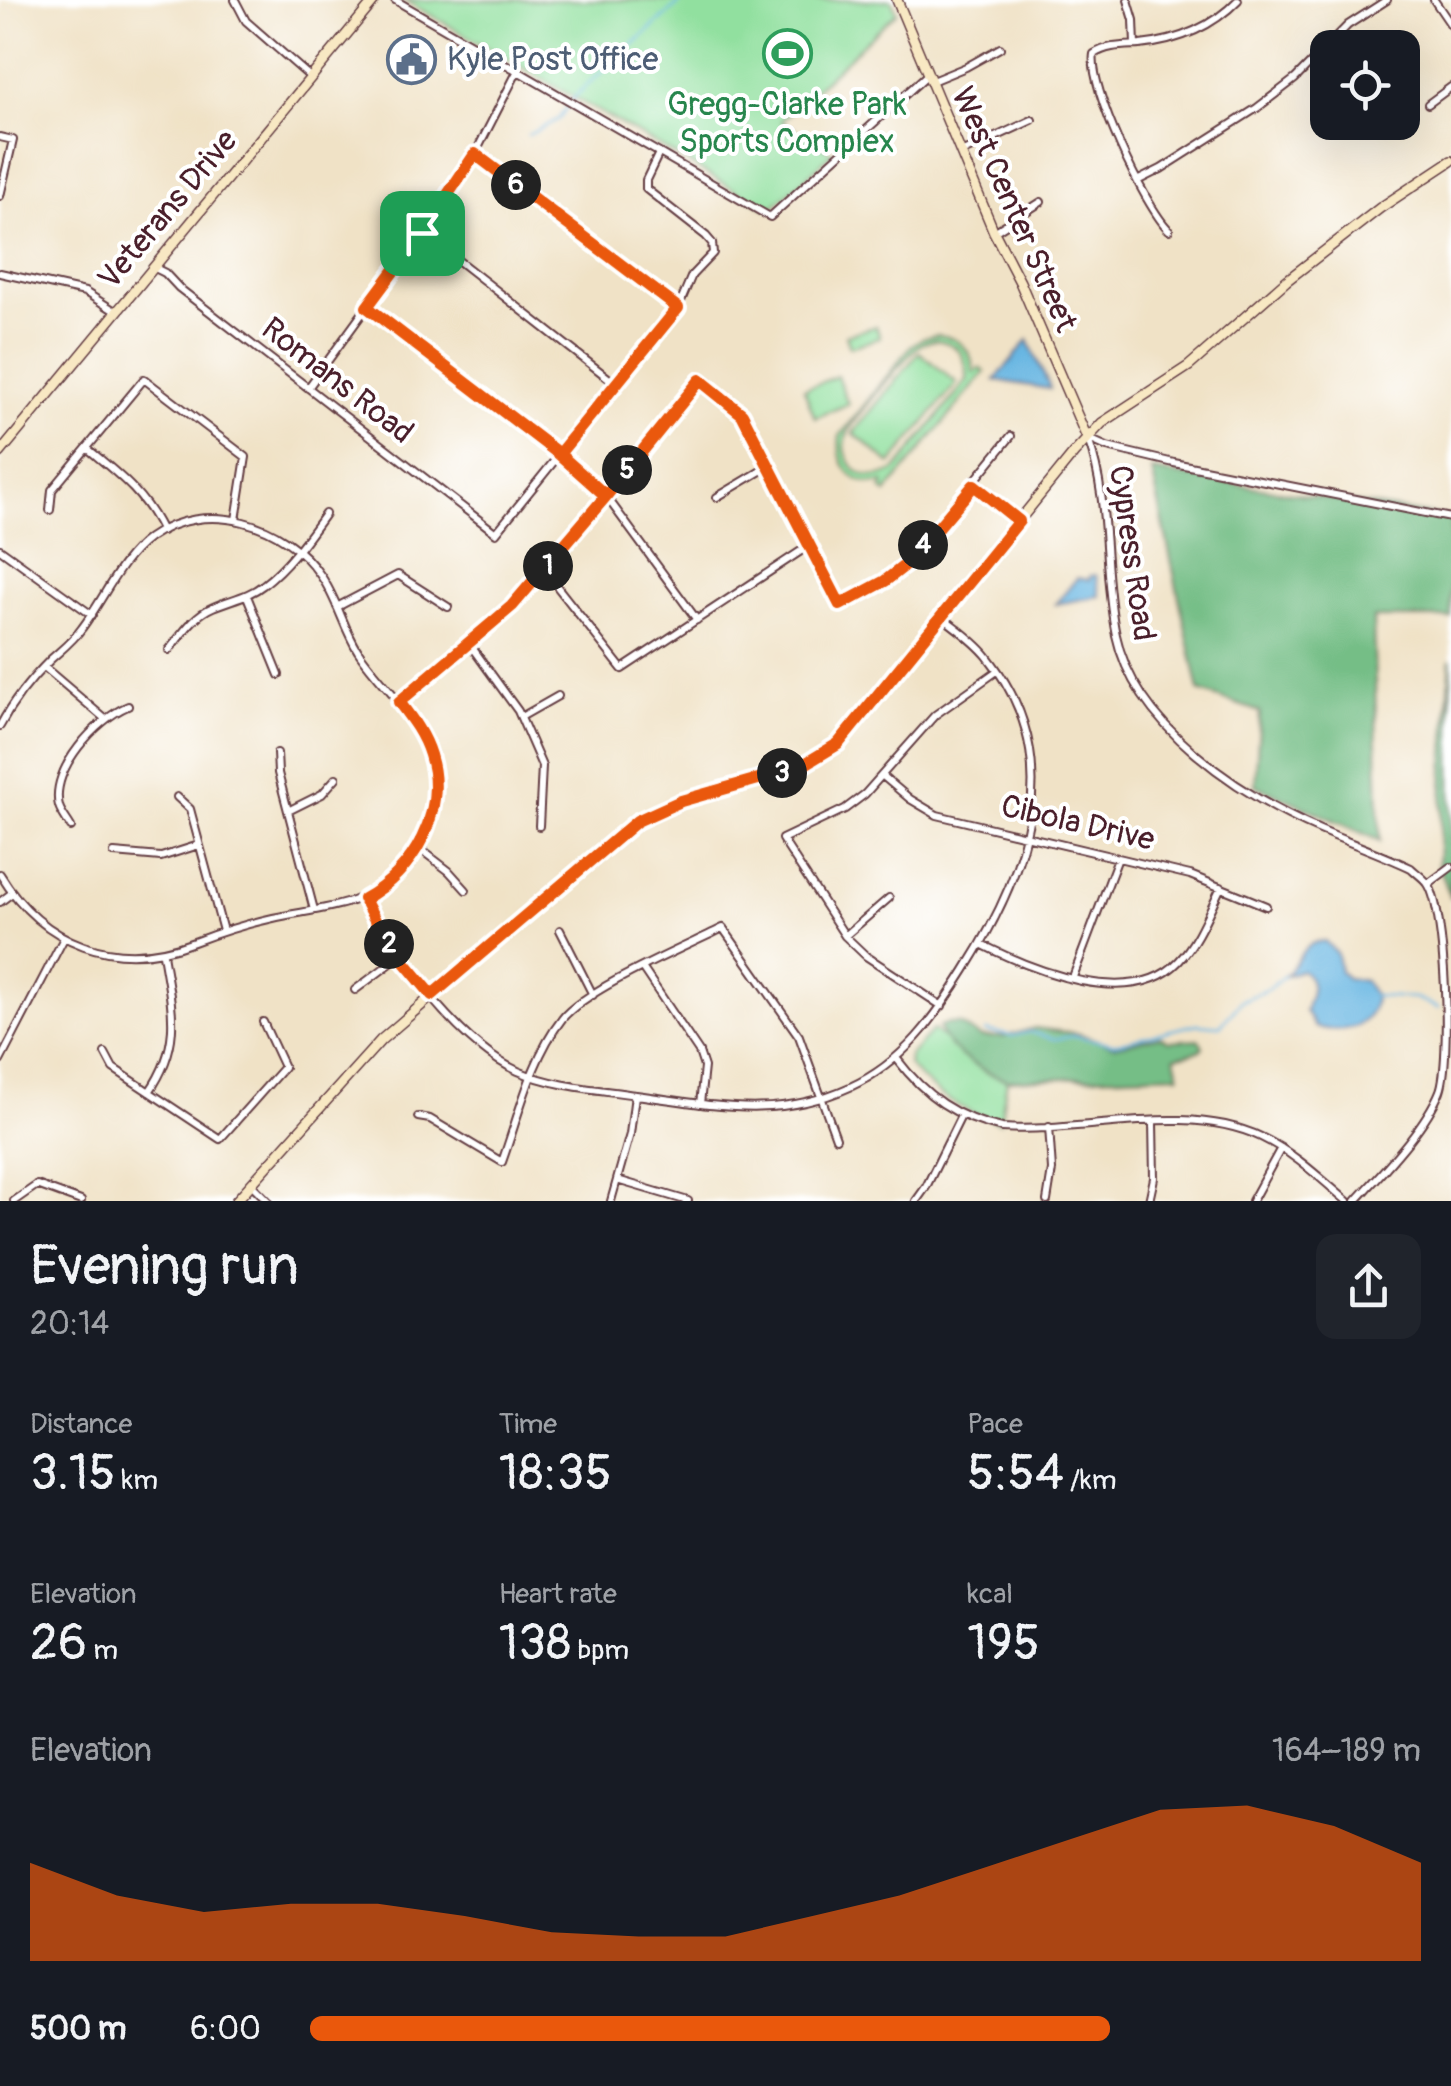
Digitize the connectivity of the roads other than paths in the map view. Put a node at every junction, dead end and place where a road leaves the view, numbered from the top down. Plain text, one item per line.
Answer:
1 (235, 0) edge
2 (375, 0) edge
3 (395, 0) edge
4 (897, 0) edge
5 (1128, 0) edge
6 (1238, 0) edge
7 (1387, 0) edge
8 (1434, 0) edge
9 (1451, 26) edge
10 (1135, 45) junction
11 (1000, 48) dead end
12 (517, 72) junction
13 (309, 76) junction
14 (931, 77) junction
15 (1451, 87) edge
16 (1428, 104) dead end
17 (1032, 120) dead end
18 (0, 137) edge
19 (659, 153) junction
20 (961, 153) junction
21 (475, 154) junction
22 (1451, 161) edge
23 (1138, 180) junction
24 (0, 196) edge
25 (1041, 202) dead end
26 (1169, 230) dead end
27 (994, 232) junction
28 (422, 233) junction
29 (152, 266) junction
30 (0, 274) edge
31 (367, 307) junction
32 (678, 308) junction
33 (114, 311) junction
34 (616, 384) junction
35 (308, 388) junction
36 (1011, 436) dead end
37 (1087, 438) junction
38 (87, 448) junction
39 (0, 452) edge
40 (559, 454) junction
41 (770, 466) junction
42 (974, 485) junction
43 (606, 496) junction
44 (717, 496) dead end
45 (50, 510) dead end
46 (326, 514) dead end
47 (1451, 518) edge
48 (236, 520) junction
49 (1019, 521) junction
50 (162, 531) junction
51 (810, 544) junction
52 (0, 549) edge
53 (299, 549) junction
54 (544, 570) junction
55 (247, 596) junction
56 (448, 607) dead end
57 (337, 608) junction
58 (92, 615) junction
59 (941, 616) junction
60 (697, 620) junction
61 (468, 642) junction
62 (169, 650) dead end
63 (44, 667) junction
64 (997, 671) junction
65 (279, 674) dead end
66 (558, 696) dead end
67 (399, 702) junction
68 (128, 706) dead end
69 (521, 717) junction
70 (104, 718) junction
71 (1, 721) edge
72 (277, 752) dead end
73 (884, 777) junction
74 (336, 778) dead end
75 (177, 797) dead end
76 (288, 811) junction
77 (538, 826) dead end
78 (71, 827) dead end
79 (1028, 836) junction
80 (199, 846) junction
81 (419, 848) junction
82 (114, 852) dead end
83 (1118, 858) junction
84 (1451, 867) edge
85 (0, 874) edge
86 (1428, 884) junction
87 (1221, 886) junction
88 (466, 890) dead end
89 (12, 893) junction
90 (889, 898) dead end
91 (364, 899) junction
92 (0, 902) edge
93 (1266, 906) dead end
94 (314, 910) junction
95 (560, 930) dead end
96 (222, 931) junction
97 (845, 936) junction
98 (64, 938) junction
99 (981, 944) junction
100 (163, 954) junction
101 (399, 957) junction
102 (643, 969) junction
103 (1073, 978) junction
104 (355, 990) dead end
105 (592, 994) junction
106 (432, 995) junction
107 (942, 1006) junction
108 (263, 1022) dead end
109 (105, 1053) dead end
110 (897, 1059) junction
111 (0, 1061) edge
112 (532, 1076) junction
113 (150, 1092) junction
114 (635, 1095) junction
115 (822, 1098) junction
116 (700, 1104) junction
117 (962, 1116) junction
118 (418, 1117) dead end
119 (1152, 1122) junction
120 (1049, 1128) junction
121 (836, 1138) dead end
122 (1280, 1148) junction
123 (617, 1180) junction
124 (251, 1184) junction
125 (14, 1201) edge
126 (81, 1201) edge
127 (236, 1201) edge
128 (268, 1201) edge
129 (611, 1201) edge
130 (688, 1201) edge
131 (916, 1201) edge
132 (1047, 1201) edge
133 (1149, 1201) edge
134 (1252, 1201) edge
135 (1347, 1201) edge
136 (1356, 1201) edge

1 - 13 street
2 - 13 street, Veterans Drive
3 - 12 street
4 - 14 street, West Center Street
5 - 10 street
6 - 10 street
7 - 23 street
8 - 9 street
10 - 23 street
11 - 14 street
12 - 19 street
12 - 21 street
13 - 29 street, Veterans Drive
14 - 19 street
14 - 20 street, West Center Street
15 - 16 street
17 - 20 street
18 - 24 street
19 - 32 street
20 - 27 street, West Center Street
21 - 28 street
21 - 32 street
22 - 37 street
23 - 26 street
25 - 27 street
27 - 37 street, West Center Street
28 - 31 street
28 - 34 street
29 - 33 street, Veterans Drive
29 - 35 street, Romans Road
30 - 33 street
31 - 35 street
31 - 40 street
32 - 34 street
33 - 39 street, Veterans Drive
34 - 40 street
35 - 40 street, Romans Road
36 - 42 street
37 - 47 street
37 - 49 street
37 - 86 street, Cypress Road
38 - 45 street
38 - 48 street
38 - 50 street
40 - 43 street
41 - 43 street
41 - 44 street
41 - 51 street
42 - 49 street
42 - 51 street
43 - 54 street
43 - 60 street
46 - 53 street
48 - 50 street
48 - 53 street
49 - 59 street
50 - 58 street
51 - 60 street
52 - 58 street
53 - 55 street
53 - 57 street
54 - 60 street
54 - 61 street
55 - 62 street
55 - 65 street
56 - 57 street
57 - 67 street
58 - 63 street
59 - 64 street
59 - 106 street
61 - 67 street
61 - 69 street
63 - 70 street
63 - 71 street
64 - 73 street
64 - 79 street
66 - 69 street
67 - 81 street
68 - 70 street
69 - 77 street
70 - 78 street
72 - 76 street
73 - 79 street, Cibola Drive
73 - 97 street
74 - 76 street
75 - 80 street
76 - 94 street
79 - 83 street, Cibola Drive
79 - 99 street
80 - 82 street
80 - 96 street
81 - 88 street
81 - 91 street
83 - 87 street, Cibola Drive
83 - 103 street
84 - 86 street
85 - 89 street
86 - 136 street
87 - 93 street, Cibola Drive
87 - 103 street
89 - 92 street
89 - 98 street
90 - 97 street
91 - 94 street
91 - 101 street
94 - 96 street
95 - 105 street
96 - 100 street
97 - 107 street
98 - 100 street
98 - 111 street
99 - 103 street
99 - 107 street
100 - 113 street
101 - 104 street
101 - 106 street
102 - 105 street
102 - 115 street
102 - 116 street
105 - 112 street
106 - 112 street
106 - 124 street
107 - 110 street
108 - 113 street
109 - 113 street
110 - 115 street
110 - 117 street
112 - 114 street
112 - 118 street
114 - 116 street
114 - 123 street
115 - 116 street
115 - 121 street
117 - 120 street
117 - 131 street
119 - 120 street
119 - 122 street
119 - 133 street
120 - 132 street
122 - 134 street
122 - 135 street
123 - 129 street
123 - 130 street
124 - 127 street
124 - 128 street
125 - 126 street

